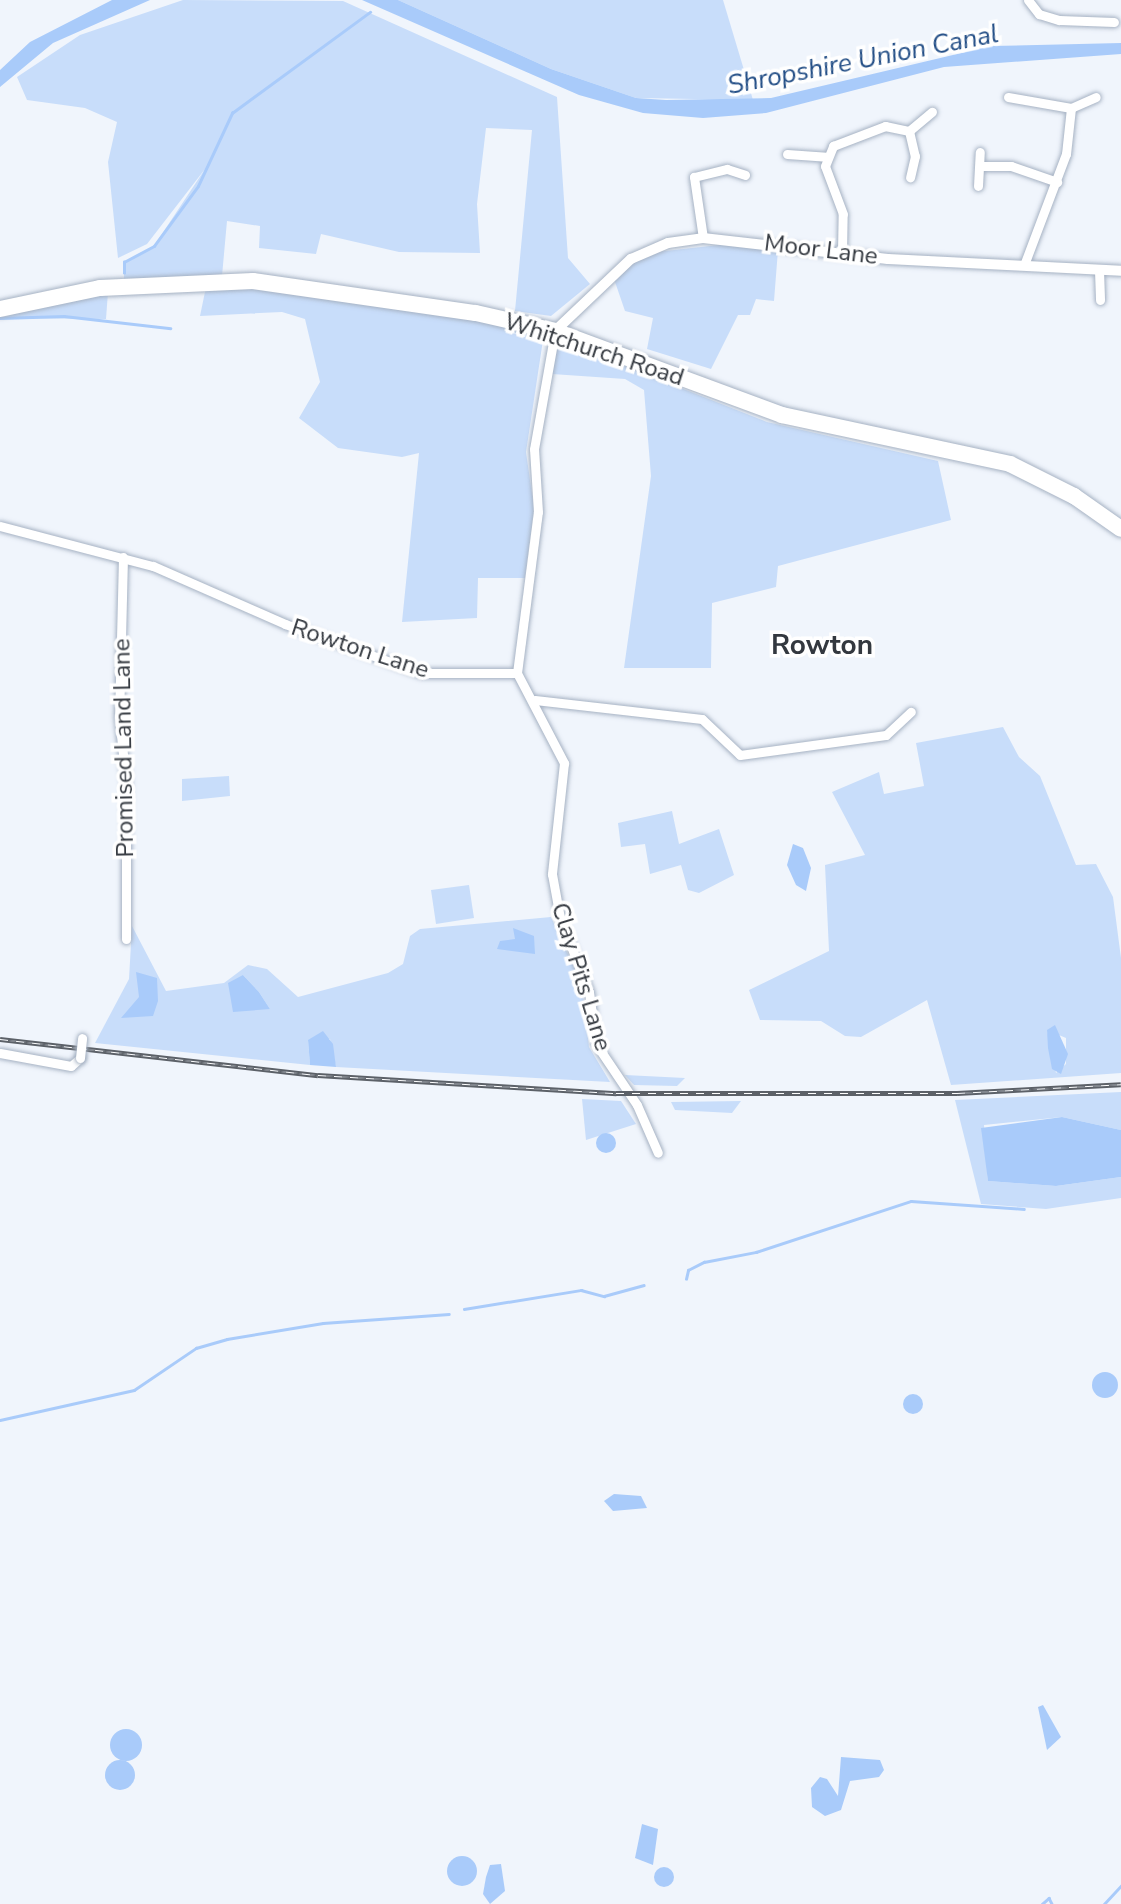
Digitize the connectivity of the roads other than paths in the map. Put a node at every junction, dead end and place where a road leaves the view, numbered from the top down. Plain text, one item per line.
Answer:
1 (1028, 0) edge
2 (1114, 22) dead end
3 (1008, 97) dead end
4 (1096, 97) dead end
5 (1071, 108) junction
6 (932, 112) dead end
7 (909, 131) junction
8 (980, 152) dead end
9 (787, 154) dead end
10 (826, 157) junction
11 (982, 166) junction
12 (745, 175) dead end
13 (910, 177) dead end
14 (1057, 182) junction
15 (978, 186) dead end
16 (703, 239) junction
17 (842, 253) junction
18 (1024, 265) junction
19 (1099, 270) junction
20 (1121, 271) edge
21 (1100, 300) dead end
22 (0, 309) edge
23 (555, 331) junction
24 (0, 526) edge
25 (1121, 526) edge
26 (124, 556) junction
27 (517, 673) junction
28 (535, 700) junction
29 (911, 712) dead end
30 (126, 939) dead end
31 (82, 1038) dead end
32 (0, 1053) edge
33 (659, 1153) dead end

1 - 2 street
3 - 5 street
4 - 5 street
5 - 14 street
6 - 7 street
7 - 10 street
7 - 13 street
8 - 11 street
9 - 10 street
10 - 17 street
11 - 14 street
11 - 15 street
12 - 16 street
14 - 18 street
16 - 17 street, Moor Lane
16 - 23 street, Moor Lane
17 - 18 street, Moor Lane
18 - 19 street, Moor Lane
19 - 20 street, Moor Lane
19 - 21 street
22 - 23 highway, Whitchurch Road
23 - 25 highway, Whitchurch Road
23 - 27 street
24 - 26 street, Rowton Lane
26 - 27 street, Rowton Lane
26 - 30 street, Promised Land Lane
27 - 28 street, Clay Pits Lane
28 - 29 street
28 - 33 street, Clay Pits Lane
31 - 32 street, bridge

